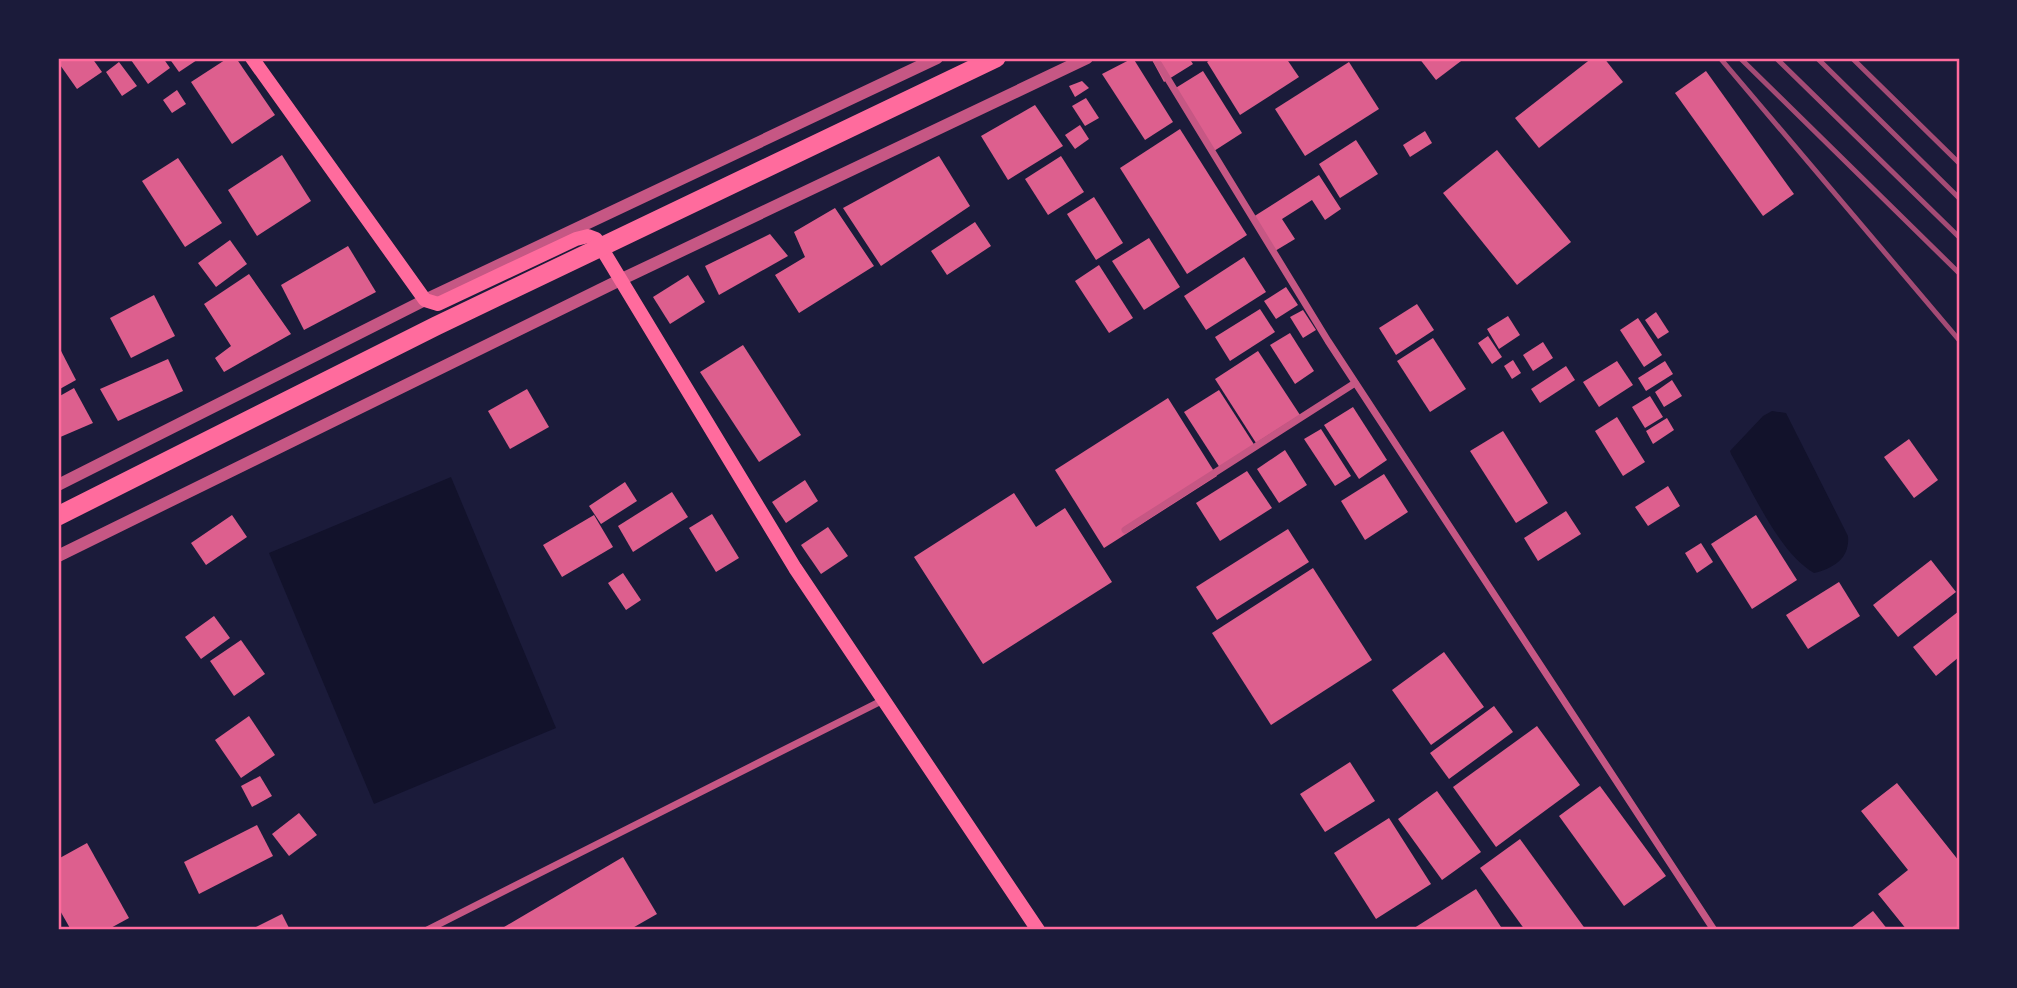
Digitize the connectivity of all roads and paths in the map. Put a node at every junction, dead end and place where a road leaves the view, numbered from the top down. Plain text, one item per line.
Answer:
1 (252, 58) edge
2 (937, 58) edge
3 (996, 58) edge
4 (1087, 58) edge
5 (1155, 58) edge
6 (622, 279) junction
7 (425, 300) junction
8 (1356, 383) junction
9 (58, 485) edge
10 (58, 516) edge
11 (1125, 530) dead end
12 (58, 556) edge
13 (883, 700) junction
14 (427, 930) edge
15 (1038, 930) edge
16 (1714, 930) edge

1 - 7 main road
2 - 7 street
3 - 10 highway
4 - 6 street
5 - 8 street
6 - 7 main road
6 - 12 street
6 - 13 main road
7 - 9 street
8 - 11 street
8 - 16 street
13 - 14 street
13 - 15 main road

